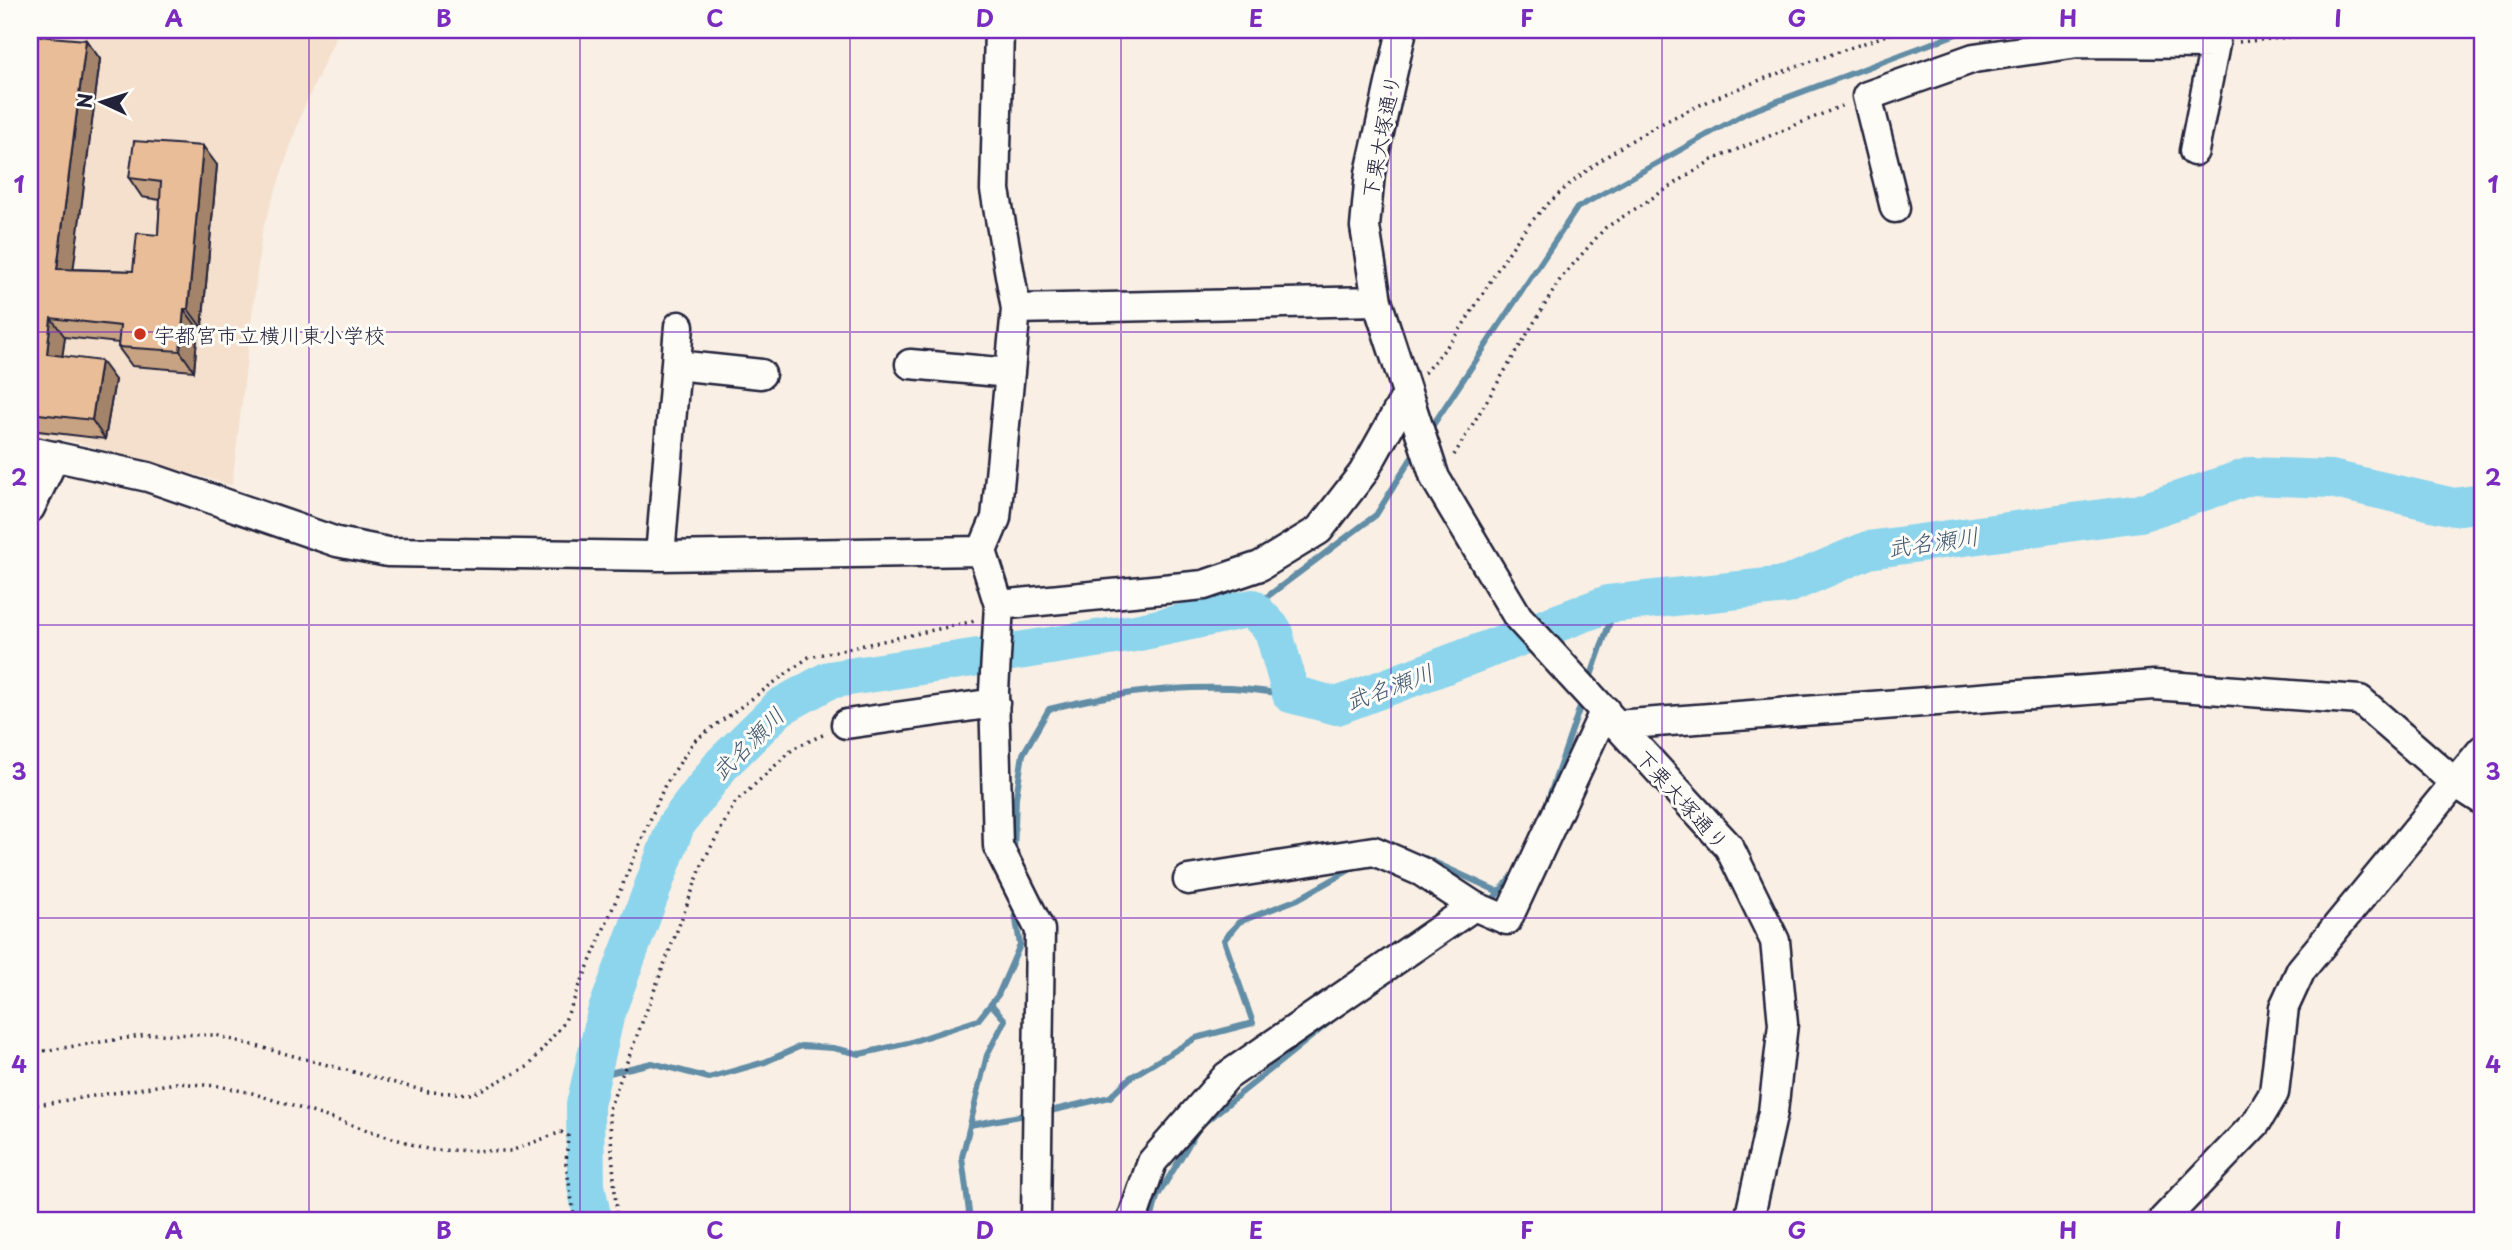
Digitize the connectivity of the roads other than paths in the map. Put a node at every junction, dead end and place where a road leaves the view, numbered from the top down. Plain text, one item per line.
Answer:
1 (999, 30) edge
2 (1402, 30) edge
3 (2214, 37) edge
4 (2193, 151) dead end
5 (1895, 208) dead end
6 (1377, 301) junction
7 (1016, 309) junction
8 (679, 326) dead end
9 (910, 364) dead end
10 (676, 365) junction
11 (1010, 373) junction
12 (761, 374) dead end
13 (1408, 401) junction
14 (42, 453) edge
15 (30, 508) edge
16 (982, 551) junction
17 (660, 556) junction
18 (998, 615) junction
19 (994, 697) junction
20 (1610, 717) junction
21 (846, 724) road end
22 (2482, 750) edge
23 (2454, 782) junction
24 (2482, 800) edge
25 (1188, 880) dead end
26 (1474, 906) junction
27 (1036, 1220) edge
28 (1132, 1220) edge
29 (1749, 1220) edge
30 (2163, 1220) edge

1 - 7 street
2 - 6 street, 下栗大塚通り
3 - 4 street
3 - 5 street
6 - 7 street
6 - 13 street, 下栗大塚通り
7 - 11 street
8 - 10 street
9 - 11 street
10 - 12 street
10 - 17 street
11 - 16 street
13 - 18 street
13 - 20 street, 下栗大塚通り
14 - 15 street
14 - 17 street
16 - 17 street
16 - 18 street
18 - 19 street
19 - 21 street
19 - 27 street
20 - 23 street
20 - 26 street
20 - 29 street, 下栗大塚通り
22 - 23 street
23 - 24 street
23 - 30 street
25 - 26 street
26 - 28 street

